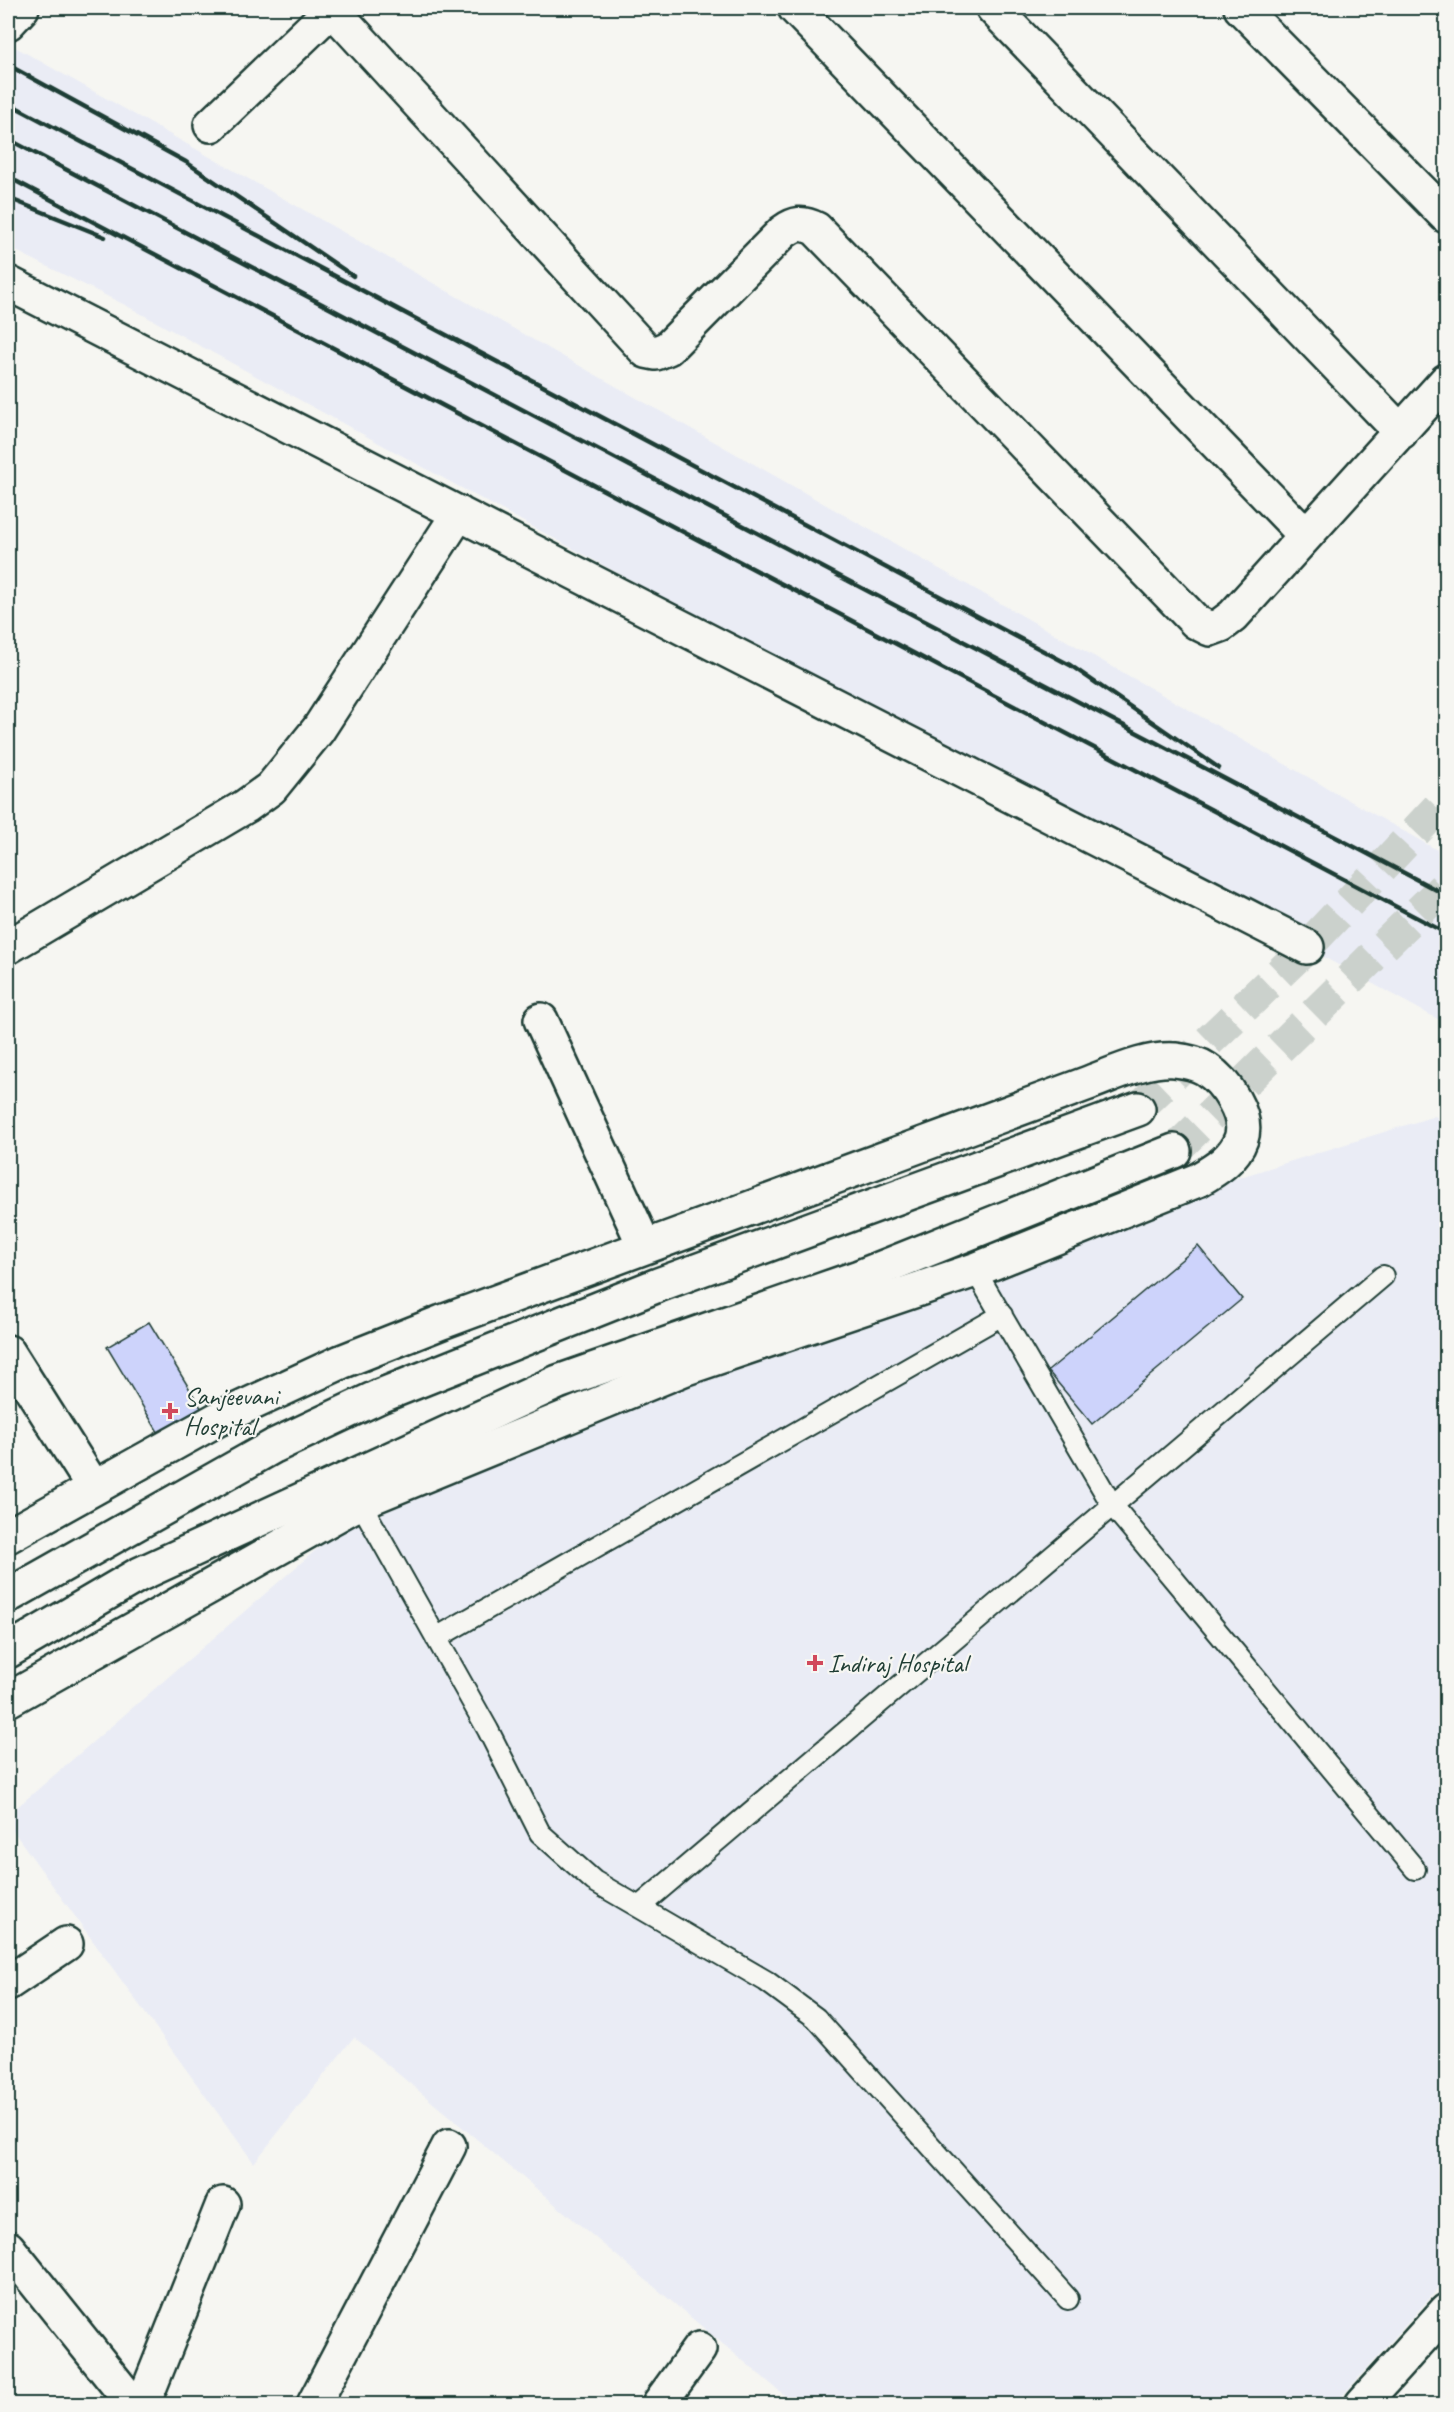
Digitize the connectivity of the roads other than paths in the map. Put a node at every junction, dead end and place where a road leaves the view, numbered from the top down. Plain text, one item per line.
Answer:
1 (21, 8) edge
2 (332, 8) edge
3 (795, 8) edge
4 (993, 8) edge
5 (1241, 8) edge
6 (8, 23) edge
7 (211, 125) dead end
8 (1446, 216) edge
9 (8, 283) edge
10 (1446, 381) edge
11 (1401, 432) junction
12 (459, 513) junction
13 (1305, 535) junction
14 (1307, 946) dead end
15 (8, 947) edge
16 (541, 1020) dead end
17 (1138, 1109) tunnel mouth
18 (1174, 1151) tunnel mouth
19 (645, 1247) junction
20 (975, 1270) junction
21 (1383, 1276) dead end
22 (1002, 1315) junction
23 (8, 1352) edge
24 (94, 1488) junction
25 (360, 1502) junction
26 (1112, 1505) junction
27 (8, 1536) edge
28 (8, 1596) edge
29 (436, 1638) junction
30 (8, 1651) edge
31 (8, 1700) edge
32 (1414, 1869) dead end
33 (639, 1907) junction
34 (66, 1944) dead end
35 (8, 1983) edge
36 (449, 2146) dead end
37 (223, 2204) dead end
38 (8, 2248) edge
39 (1068, 2299) dead end
40 (1446, 2311) edge
41 (699, 2349) dead end
42 (133, 2404) edge
43 (142, 2404) edge
44 (314, 2404) edge
45 (660, 2404) edge
46 (1362, 2404) edge

1 - 6 street
2 - 7 street
2 - 13 street
3 - 13 street
4 - 11 street
5 - 8 street
9 - 12 street
10 - 11 street
11 - 13 street
12 - 14 street
12 - 15 street
16 - 19 street
17 - 28 street
18 - 30 street
19 - 20 street
19 - 24 street
20 - 22 lane
20 - 25 street
21 - 26 lane
22 - 26 lane
22 - 29 lane
23 - 24 street
24 - 27 street
25 - 29 lane
25 - 31 street
26 - 32 lane
26 - 33 lane
29 - 33 lane
33 - 39 lane
34 - 35 street
36 - 44 street
37 - 43 street
38 - 42 street
40 - 46 street
41 - 45 street

